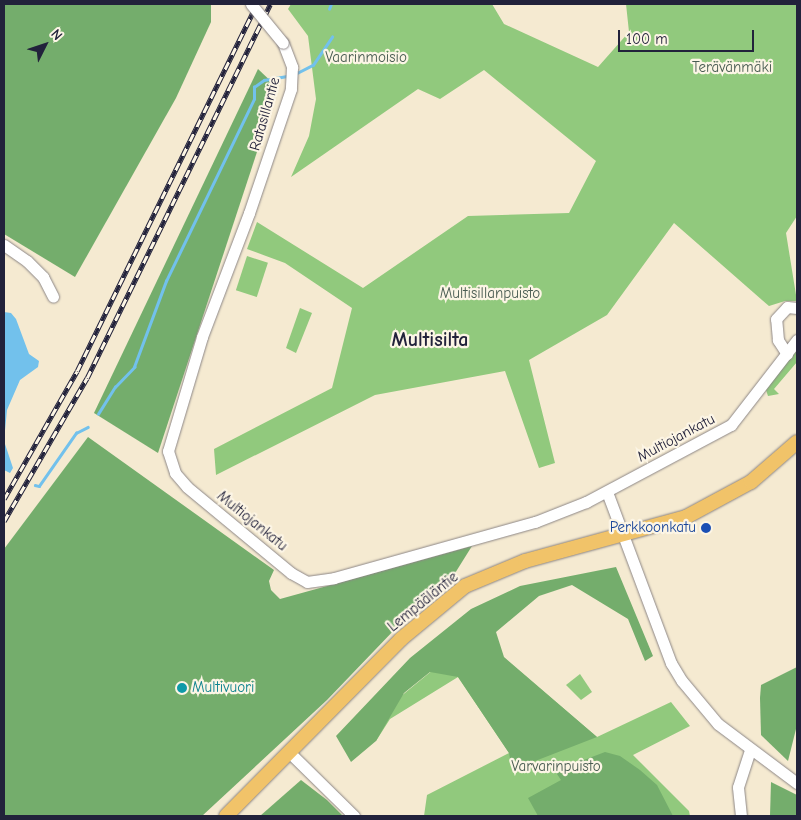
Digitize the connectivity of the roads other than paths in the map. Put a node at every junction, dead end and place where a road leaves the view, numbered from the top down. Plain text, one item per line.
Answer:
1 (251, 4) edge
2 (260, 184) joint
3 (4, 245) edge
4 (53, 297) dead end
5 (797, 308) edge
6 (797, 340) edge
7 (787, 354) junction
8 (797, 442) edge
9 (607, 492) junction
10 (623, 537) junction
11 (750, 750) junction
12 (290, 753) junction
13 (797, 783) edge
14 (226, 816) edge
15 (354, 816) edge
16 (741, 816) edge

1 - 2 street, Ratasillantie, bridge
2 - 9 street, Multiojankatu
3 - 4 street
5 - 7 street
6 - 7 street, Multiojankatu
7 - 9 street, Multiojankatu
8 - 10 main road, Lempääläntie
9 - 10 street
10 - 11 street
10 - 12 main road, Lempääläntie
11 - 13 street
11 - 16 street
12 - 14 main road, Lempääläntie
12 - 15 street

